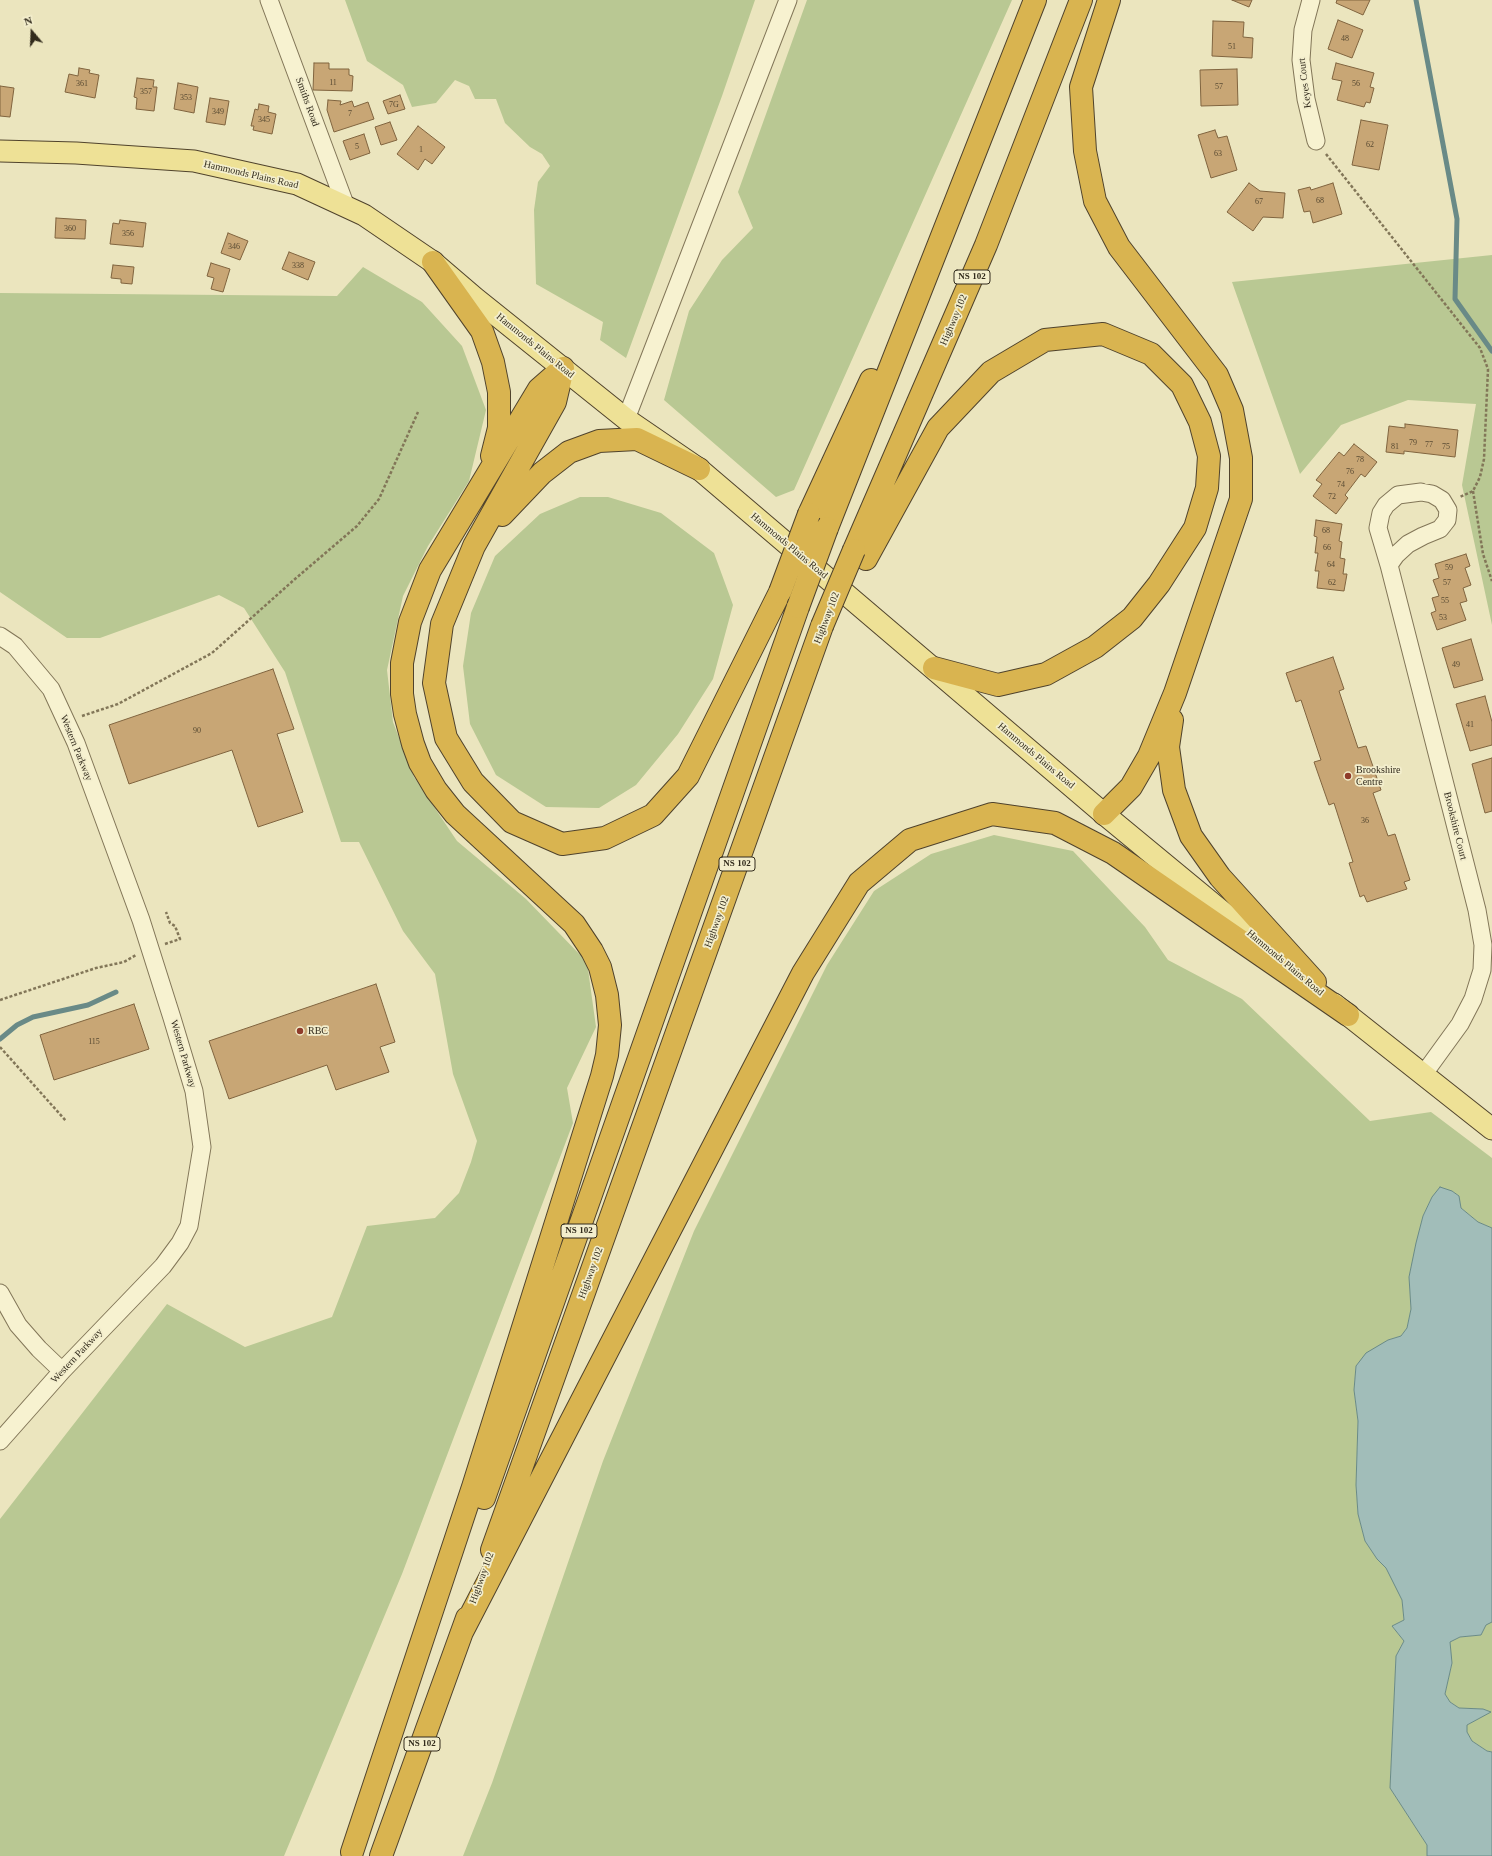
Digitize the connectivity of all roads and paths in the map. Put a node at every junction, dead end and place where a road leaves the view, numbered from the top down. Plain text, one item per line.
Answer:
1 (269, 0) edge
2 (788, 0) edge
3 (1035, 0) edge
4 (1082, 0) edge
5 (1109, 0) edge
6 (1311, 0) edge
7 (1316, 142) joint
8 (976, 147) junction
9 (0, 151) edge
10 (345, 204) junction
11 (433, 262) junction
12 (562, 368) junction
13 (418, 412) dead end
14 (626, 419) junction
15 (699, 469) junction
16 (486, 479) junction
17 (1473, 491) junction
18 (1446, 504) junction
19 (474, 546) junction
20 (860, 555) junction
21 (1389, 565) junction
22 (1492, 581) edge
23 (0, 636) edge
24 (934, 668) junction
25 (1175, 693) junction
26 (66, 721) junction
27 (1104, 814) junction
28 (166, 912) dead end
29 (163, 945) dead end
30 (143, 952) dead end
31 (0, 1000) edge
32 (1342, 1010) junction
33 (0, 1048) edge
34 (1422, 1075) junction
35 (66, 1120) dead end
36 (1492, 1129) edge
37 (0, 1293) edge
38 (62, 1371) junction
39 (0, 1441) edge
40 (462, 1632) junction
41 (351, 1854) edge
42 (381, 1856) edge

1 - 10 street, Smiths Road
2 - 14 street
3 - 8 highway, NS 102
4 - 20 highway, Highway 102 / NS 102
5 - 25 highway
6 - 7 street, Keyes Court
7 - 17 path
8 - 19 highway, bridge
8 - 41 highway, NS 102, bridge
9 - 10 main road, Hammonds Plains Road
10 - 11 main road, Hammonds Plains Road
11 - 12 main road, Hammonds Plains Road
11 - 16 highway
12 - 14 main road, Hammonds Plains Road
12 - 16 highway
12 - 19 highway
13 - 26 path
14 - 15 main road, Hammonds Plains Road
15 - 19 highway
15 - 24 main road, Hammonds Plains Road
16 - 41 highway
17 - 18 path
17 - 22 path
18 - 21 street
18 - 21 street, Brookshire Court
20 - 24 highway
20 - 40 highway, Highway 102 / NS 102, bridge
21 - 34 street, Brookshire Court
23 - 26 street, Western Parkway
24 - 27 main road, Hammonds Plains Road
25 - 27 highway
25 - 32 highway
26 - 38 street, Western Parkway
27 - 32 main road, Hammonds Plains Road
28 - 29 path
30 - 31 path
32 - 34 main road, Hammonds Plains Road
32 - 40 highway
33 - 35 path
34 - 36 main road, Hammonds Plains Road
37 - 38 street
38 - 39 street, Western Parkway
40 - 42 highway, Highway 102 / NS 102

